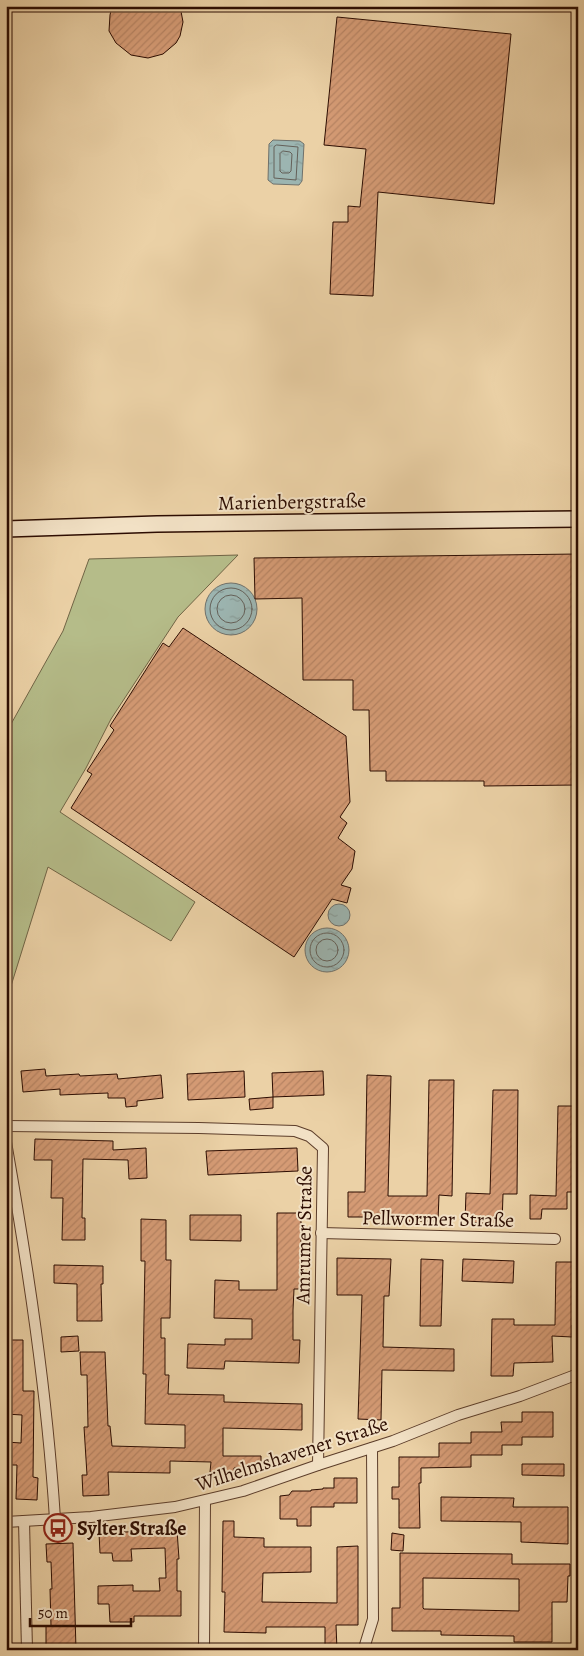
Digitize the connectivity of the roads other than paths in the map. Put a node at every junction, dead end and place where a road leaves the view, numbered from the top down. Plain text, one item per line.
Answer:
1 (578, 519) edge
2 (6, 529) edge
3 (6, 1126) edge
4 (6, 1142) edge
5 (321, 1233) junction
6 (555, 1239) dead end
7 (576, 1375) edge
8 (578, 1386) edge
9 (372, 1448) junction
10 (318, 1465) junction
11 (205, 1501) junction
12 (55, 1520) junction
13 (24, 1521) junction
14 (6, 1522) edge
15 (365, 1645) dead end
16 (27, 1650) edge
17 (204, 1650) edge

1 - 2 main road, Marienbergstraße
3 - 5 street, Amrumer Straße
4 - 12 street
5 - 6 street, Pellwormer Straße
5 - 10 street, Amrumer Straße
7 - 8 street
7 - 9 street, Wilhelmshavener Straße
9 - 10 street, Wilhelmshavener Straße
9 - 15 street
10 - 11 street, Wilhelmshavener Straße
11 - 12 street, Wilhelmshavener Straße
11 - 17 street
12 - 13 street, Wilhelmshavener Straße
13 - 14 street, Wilhelmshavener Straße
13 - 16 street

